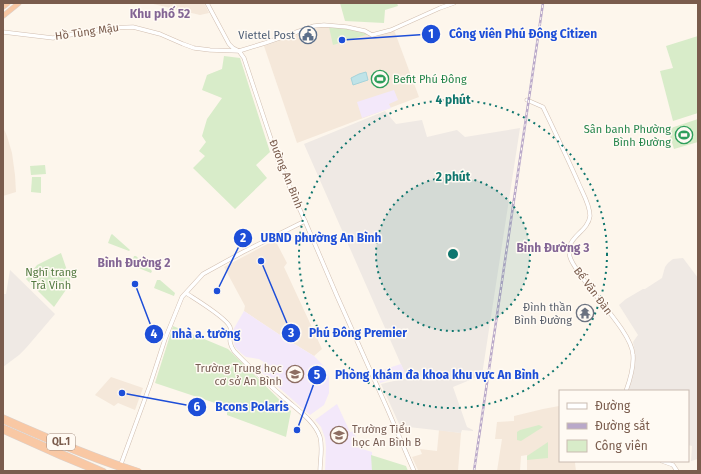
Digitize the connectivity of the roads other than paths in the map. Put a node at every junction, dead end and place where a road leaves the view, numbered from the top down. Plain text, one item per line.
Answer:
1 (8, 3) edge
2 (19, 3) edge
3 (206, 3) edge
4 (454, 3) edge
5 (3, 7) edge
6 (3, 16) edge
7 (3, 32) edge
8 (240, 51) junction
9 (527, 100) dead end
10 (305, 221) junction
11 (186, 293) junction
12 (626, 390) edge
13 (3, 417) edge
14 (3, 421) edge
15 (3, 427) edge
16 (3, 431) edge
17 (665, 462) edge
18 (120, 468) edge
19 (95, 471) edge
20 (104, 471) edge
21 (128, 471) edge
22 (139, 471) edge
23 (320, 471) edge
24 (414, 471) edge
25 (677, 471) edge

1 - 5 highway
2 - 6 highway
3 - 8 street
4 - 8 street, Hồ Tùng Mậu
7 - 8 street, Hồ Tùng Mậu
8 - 10 street, Đường An Bình
9 - 12 street, Bế Văn Đàn
10 - 11 street
10 - 24 street, Đường An Bình
11 - 18 street
11 - 23 street
13 - 18 highway, QL.1
14 - 18 highway, QL.1
15 - 20 highway, QL.1
16 - 19 highway, QL.1
17 - 25 street
18 - 21 highway, QL.1
18 - 22 highway, QL.1

